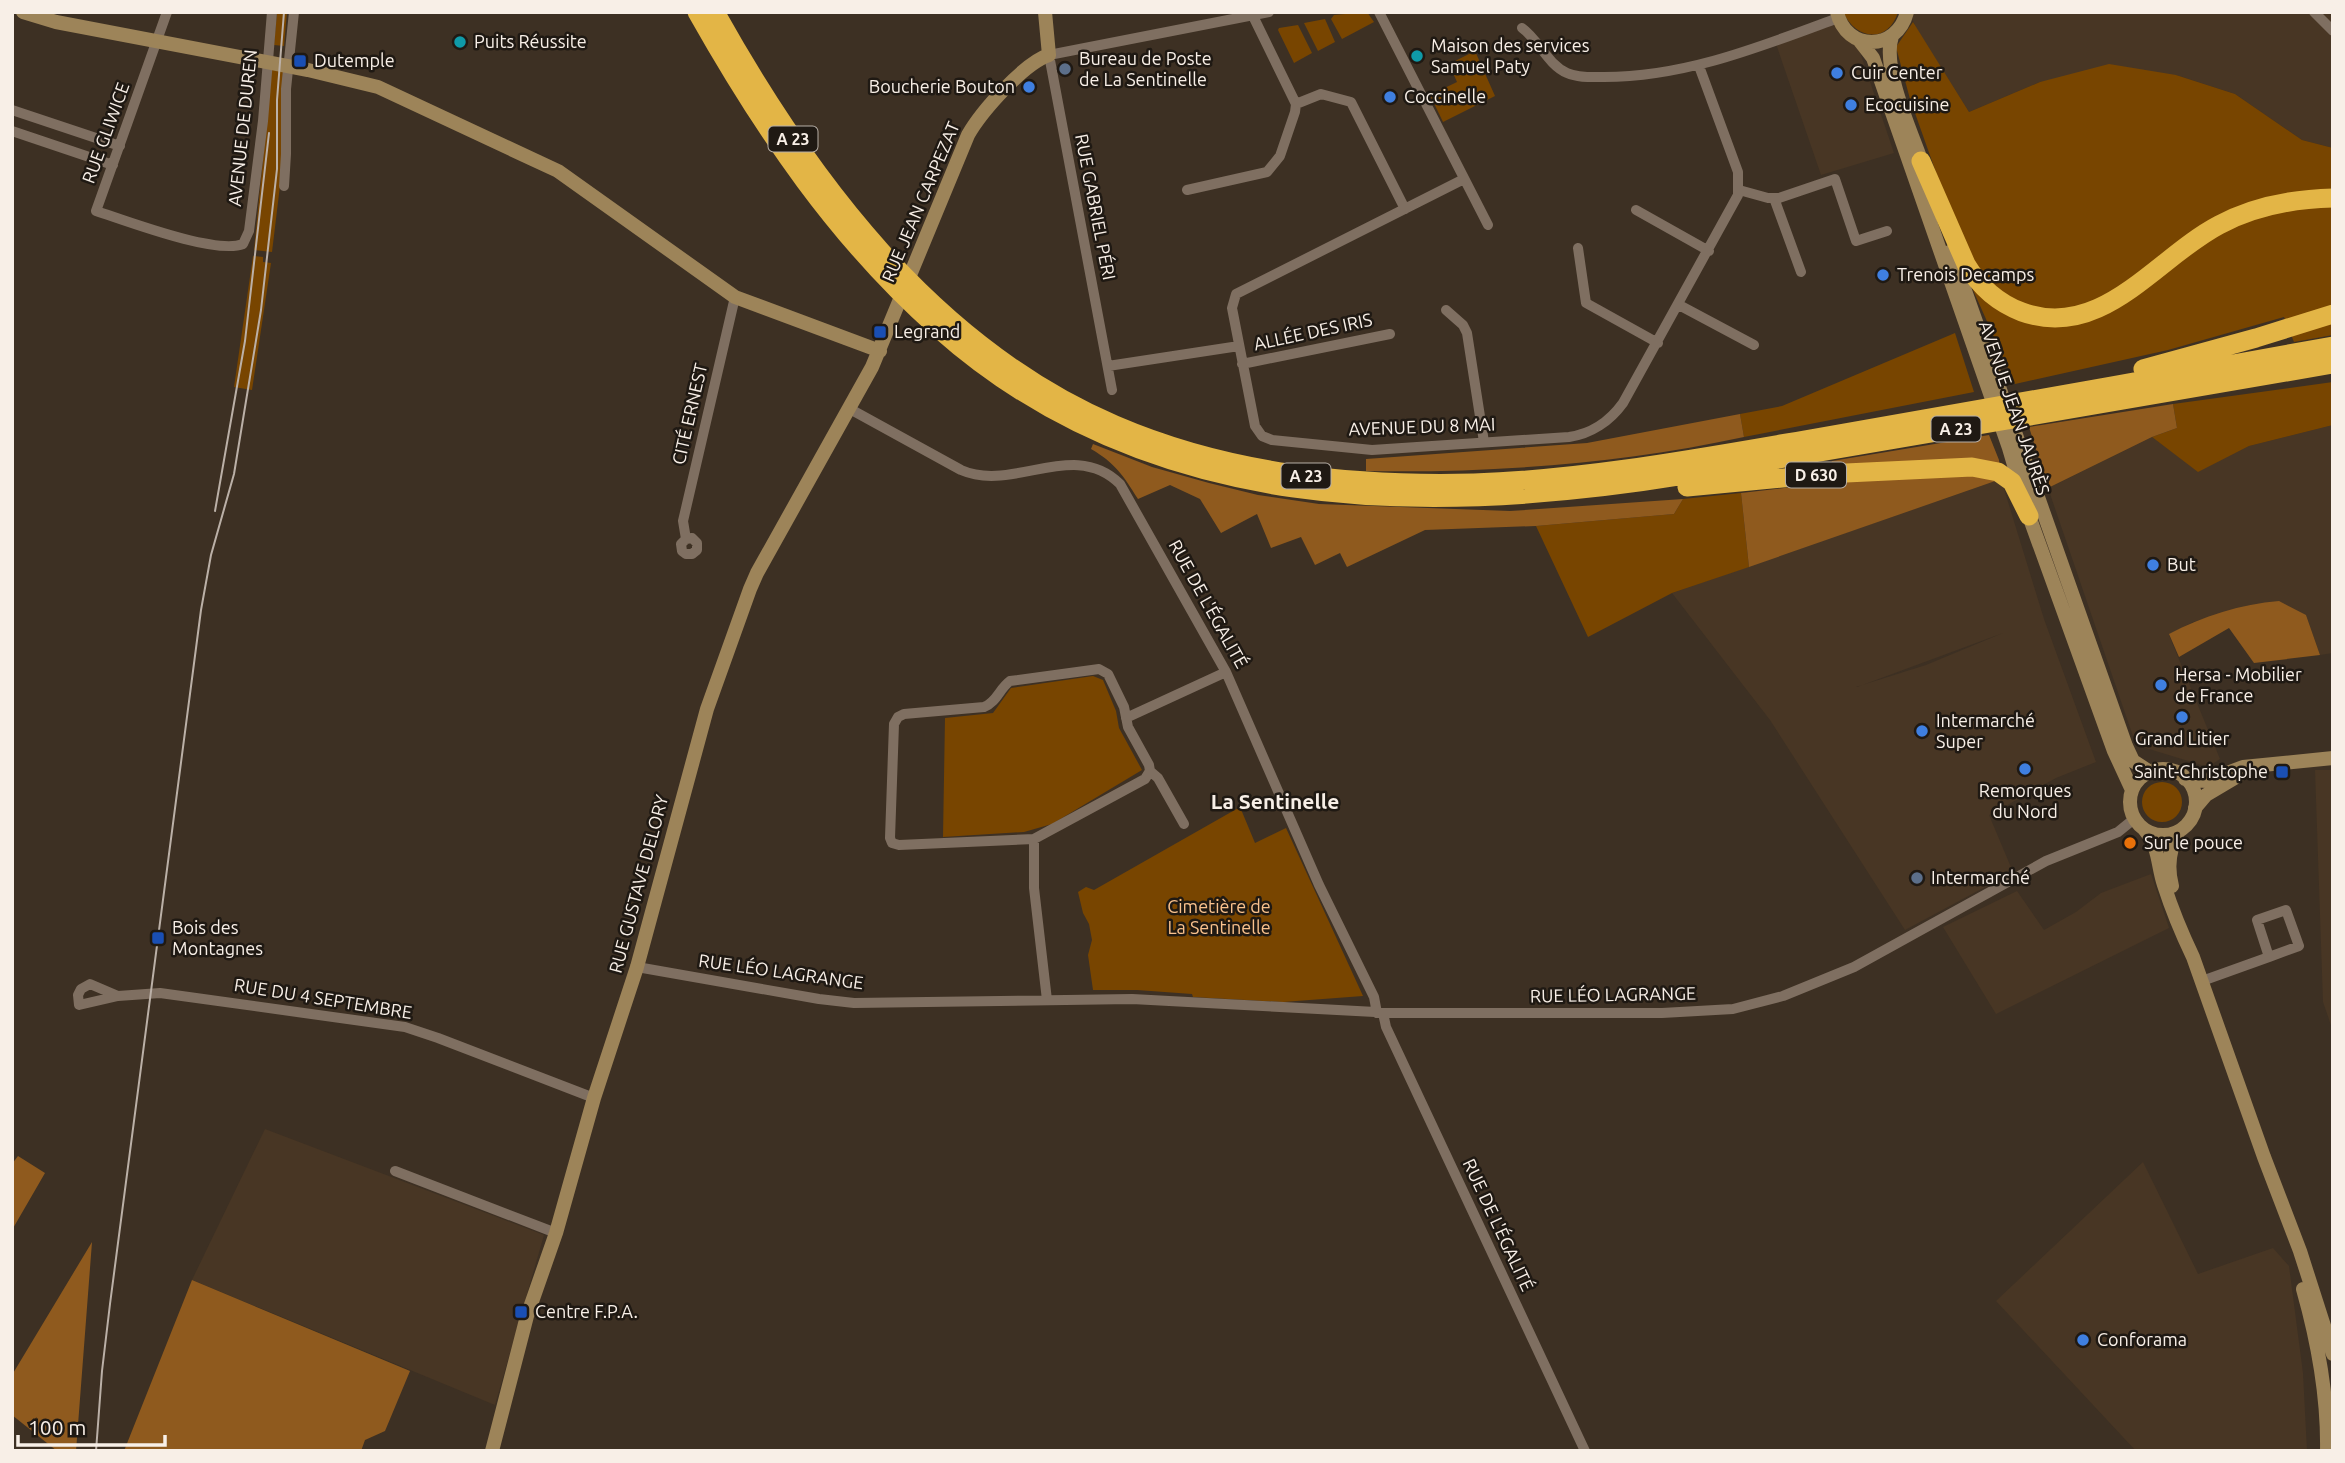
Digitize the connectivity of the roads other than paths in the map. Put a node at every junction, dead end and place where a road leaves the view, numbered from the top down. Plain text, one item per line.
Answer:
1 (23, 12) edge
2 (167, 12) edge
3 (272, 12) edge
4 (294, 12) edge
5 (697, 12) edge
6 (715, 12) edge
7 (1045, 12) edge
8 (1269, 12) edge
9 (1379, 12) edge
10 (1907, 12) edge
11 (2314, 12) edge
12 (1236, 15) edge
13 (1838, 15) edge
14 (1253, 16) junction
15 (1522, 28) dead end
16 (2333, 30) edge
17 (1892, 36) junction
18 (1859, 40) junction
19 (157, 43) junction
20 (1049, 55) junction
21 (267, 62) junction
22 (289, 66) junction
23 (1699, 66) junction
24 (1296, 104) junction
25 (12, 110) edge
26 (12, 131) edge
27 (120, 146) junction
28 (1922, 161) junction
29 (113, 165) junction
30 (1464, 179) junction
31 (284, 186) dead end
32 (1187, 190) dead end
33 (1739, 190) junction
34 (1774, 198) junction
35 (2333, 198) edge
36 (1405, 209) junction
37 (1636, 211) dead end
38 (1488, 225) dead end
39 (1887, 231) dead end
40 (242, 245) joint
41 (1578, 248) dead end
42 (1709, 251) junction
43 (882, 263) junction
44 (1801, 272) dead end
45 (735, 297) junction
46 (1679, 305) junction
47 (928, 310) junction
48 (1446, 310) dead end
49 (2333, 314) edge
50 (1390, 334) dead end
51 (1658, 343) junction
52 (1754, 345) dead end
53 (1239, 346) junction
54 (2333, 346) edge
55 (880, 351) junction
56 (2333, 364) edge
57 (1242, 365) junction
58 (1108, 366) junction
59 (1987, 370) junction
60 (1112, 390) dead end
61 (2004, 404) junction
62 (850, 409) junction
63 (1484, 442) junction
64 (2015, 448) junction
65 (1578, 490) junction
66 (2029, 516) junction
67 (686, 539) dead end
68 (1226, 672) junction
69 (1126, 718) junction
70 (2333, 758) edge
71 (2265, 764) junction
72 (1150, 771) junction
73 (2150, 772) junction
74 (2185, 779) junction
75 (2132, 790) junction
76 (2195, 808) junction
77 (1184, 824) dead end
78 (2139, 824) junction
79 (2179, 831) junction
80 (1034, 839) junction
81 (2193, 957) junction
82 (2269, 957) junction
83 (637, 967) junction
84 (2202, 981) junction
85 (118, 996) dead end
86 (1047, 1000) junction
87 (1380, 1013) junction
88 (594, 1097) junction
89 (2263, 1157) junction
90 (395, 1171) dead end
91 (555, 1233) junction
92 (2333, 1354) edge
93 (2326, 1411) junction
94 (2333, 1426) edge
95 (492, 1451) edge
96 (1585, 1451) edge
97 (2327, 1451) edge

1 - 19 main road
2 - 19 street, RUE GLIWICE
3 - 21 street, AVENUE DE DUREN
4 - 22 street
5 - 43 highway, A 23
6 - 43 highway, A 23
7 - 20 main road
8 - 14 street
9 - 30 street
10 - 17 main road
11 - 16 street
12 - 14 street
12 - 20 street
13 - 18 main road, AVENUE JEAN JAURÈS
13 - 23 street
14 - 24 street
15 - 23 street
17 - 18 main road
17 - 28 main road, AVENUE JEAN JAURÈS / D 630
18 - 59 main road, AVENUE JEAN JAURÈS / D 630
19 - 21 main road
19 - 27 street, RUE GLIWICE
20 - 55 main road, RUE JEAN CARPEZAT
20 - 58 street, RUE GABRIEL PÉRI
21 - 22 main road
21 - 40 street, AVENUE DE DUREN
22 - 31 street
22 - 45 main road
23 - 33 street
24 - 32 street
24 - 36 street
25 - 27 street
26 - 29 street
27 - 29 street, RUE GLIWICE
28 - 35 highway
28 - 59 main road, AVENUE JEAN JAURÈS / D 630
29 - 40 street, RUE GLIWICE
30 - 36 street, AVENUE DU 8 MAI
30 - 38 street
33 - 34 street
33 - 42 street, AVENUE DU 8 MAI
34 - 39 street
34 - 44 street
36 - 53 street, AVENUE DU 8 MAI
37 - 42 street
41 - 51 street
42 - 46 street, AVENUE DU 8 MAI
43 - 47 highway, A 23
45 - 55 main road
45 - 67 street, CITÉ ERNEST
46 - 51 street, AVENUE DU 8 MAI
46 - 52 street
47 - 61 highway, A 23
47 - 65 highway, A 23
48 - 63 street
49 - 61 highway
50 - 57 street, ALLÉE DES IRIS
51 - 63 street, AVENUE DU 8 MAI
53 - 57 street, AVENUE DU 8 MAI
53 - 58 street
54 - 61 highway, A 23
55 - 62 main road, RUE GUSTAVE DELORY
56 - 65 highway, A 23
57 - 63 street, AVENUE DU 8 MAI
58 - 60 street, RUE GABRIEL PÉRI
59 - 64 main road, AVENUE JEAN JAURÈS / D 630
62 - 68 street, RUE DE L'ÉGALITÉ
62 - 83 main road, RUE GUSTAVE DELORY
64 - 66 main road, AVENUE JEAN JAURÈS / D 630
64 - 73 main road, AVENUE JEAN JAURÈS / D 630
65 - 66 highway, D 630
66 - 75 main road, AVENUE JEAN JAURÈS / D 630
68 - 69 street
68 - 87 street, RUE DE L'ÉGALITÉ
69 - 72 street
69 - 80 street
70 - 71 main road
71 - 74 main road
71 - 76 main road
72 - 77 street
72 - 80 street
73 - 74 main road
73 - 75 main road
74 - 76 main road
75 - 78 main road
76 - 79 main road
78 - 79 main road
78 - 81 main road
78 - 87 street, RUE LÉO LAGRANGE
79 - 81 main road
80 - 86 street
81 - 84 main road
82 - 82 street
82 - 84 street
83 - 86 street, RUE LÉO LAGRANGE
83 - 88 main road, RUE GUSTAVE DELORY
84 - 89 main road
85 - 88 street, RUE DU 4 SEPTEMBRE
86 - 87 street, RUE LÉO LAGRANGE
87 - 96 street, RUE DE L'ÉGALITÉ
88 - 91 main road, RUE GUSTAVE DELORY
89 - 92 main road
89 - 93 main road
90 - 91 street
91 - 95 main road, RUE GUSTAVE DELORY
93 - 94 street
93 - 97 main road

